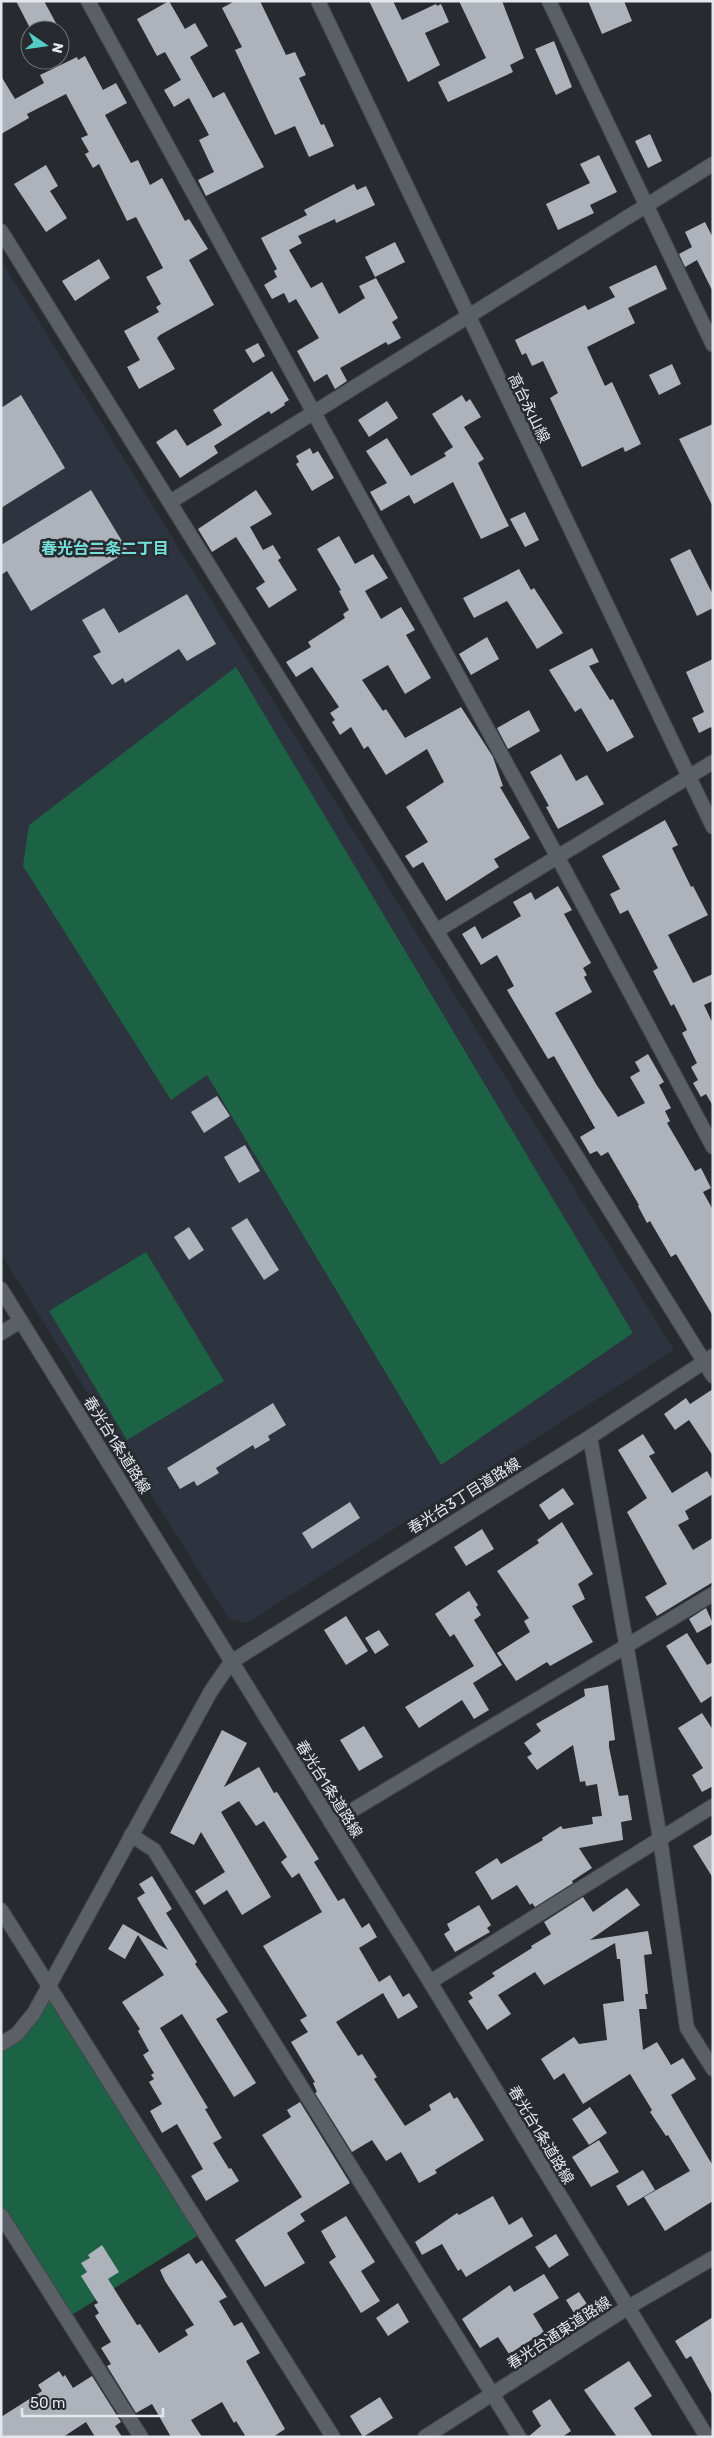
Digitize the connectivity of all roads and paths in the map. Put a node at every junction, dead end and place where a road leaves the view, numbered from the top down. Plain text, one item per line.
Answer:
1 (88, 1) edge
2 (318, 1) edge
3 (549, 1) edge
4 (713, 164) edge
5 (646, 205) junction
6 (1, 231) edge
7 (468, 318) junction
8 (713, 345) edge
9 (314, 414) junction
10 (170, 502) junction
11 (713, 762) edge
12 (689, 777) junction
13 (713, 827) edge
14 (557, 856) junction
15 (436, 931) junction
16 (713, 1147) edge
17 (1, 1289) edge
18 (21, 1321) junction
19 (1, 1333) edge
20 (708, 1358) edge
21 (713, 1376) edge
22 (590, 1437) junction
23 (713, 1594) edge
24 (627, 1644) junction
25 (231, 1662) junction
26 (713, 1806) edge
27 (331, 1823) junction
28 (131, 1835) junction
29 (660, 1838) junction
30 (1, 1910) edge
31 (430, 1982) junction
32 (49, 1985) junction
33 (1, 2044) edge
34 (713, 2069) edge
35 (1, 2215) edge
36 (713, 2258) edge
37 (627, 2308) junction
38 (493, 2395) junction
39 (141, 2437) edge
40 (333, 2437) edge
41 (425, 2437) edge
42 (519, 2437) edge
43 (707, 2437) edge

1 - 9 street
2 - 7 street, 高台永山線
3 - 5 street
4 - 5 street
5 - 7 street
5 - 8 street
6 - 10 street
7 - 9 street
7 - 12 street, 高台永山線
9 - 10 street
9 - 14 street
10 - 15 street
11 - 12 street
12 - 13 street, 高台永山線
12 - 14 street
14 - 15 street
14 - 16 street
15 - 20 street
17 - 18 street, 春光台1条道路線
18 - 19 street
18 - 25 street, 春光台1条道路線
20 - 21 street
20 - 22 street, 春光台3丁目道路線
22 - 24 street
22 - 25 street, 春光台3丁目道路線
23 - 24 street
24 - 27 street
24 - 29 street
25 - 27 street, 春光台1条道路線
25 - 28 street
26 - 29 street
27 - 31 street, 春光台1条道路線
28 - 32 street
28 - 38 street
29 - 31 street
29 - 34 street
30 - 32 street
31 - 37 street, 春光台1条道路線
32 - 33 street
32 - 40 street
35 - 39 street
36 - 37 street, 春光台通東道路線
37 - 38 street, 春光台通東道路線
37 - 43 street, 春光台1条道路線
38 - 41 street, 春光台通東道路線
38 - 42 street

